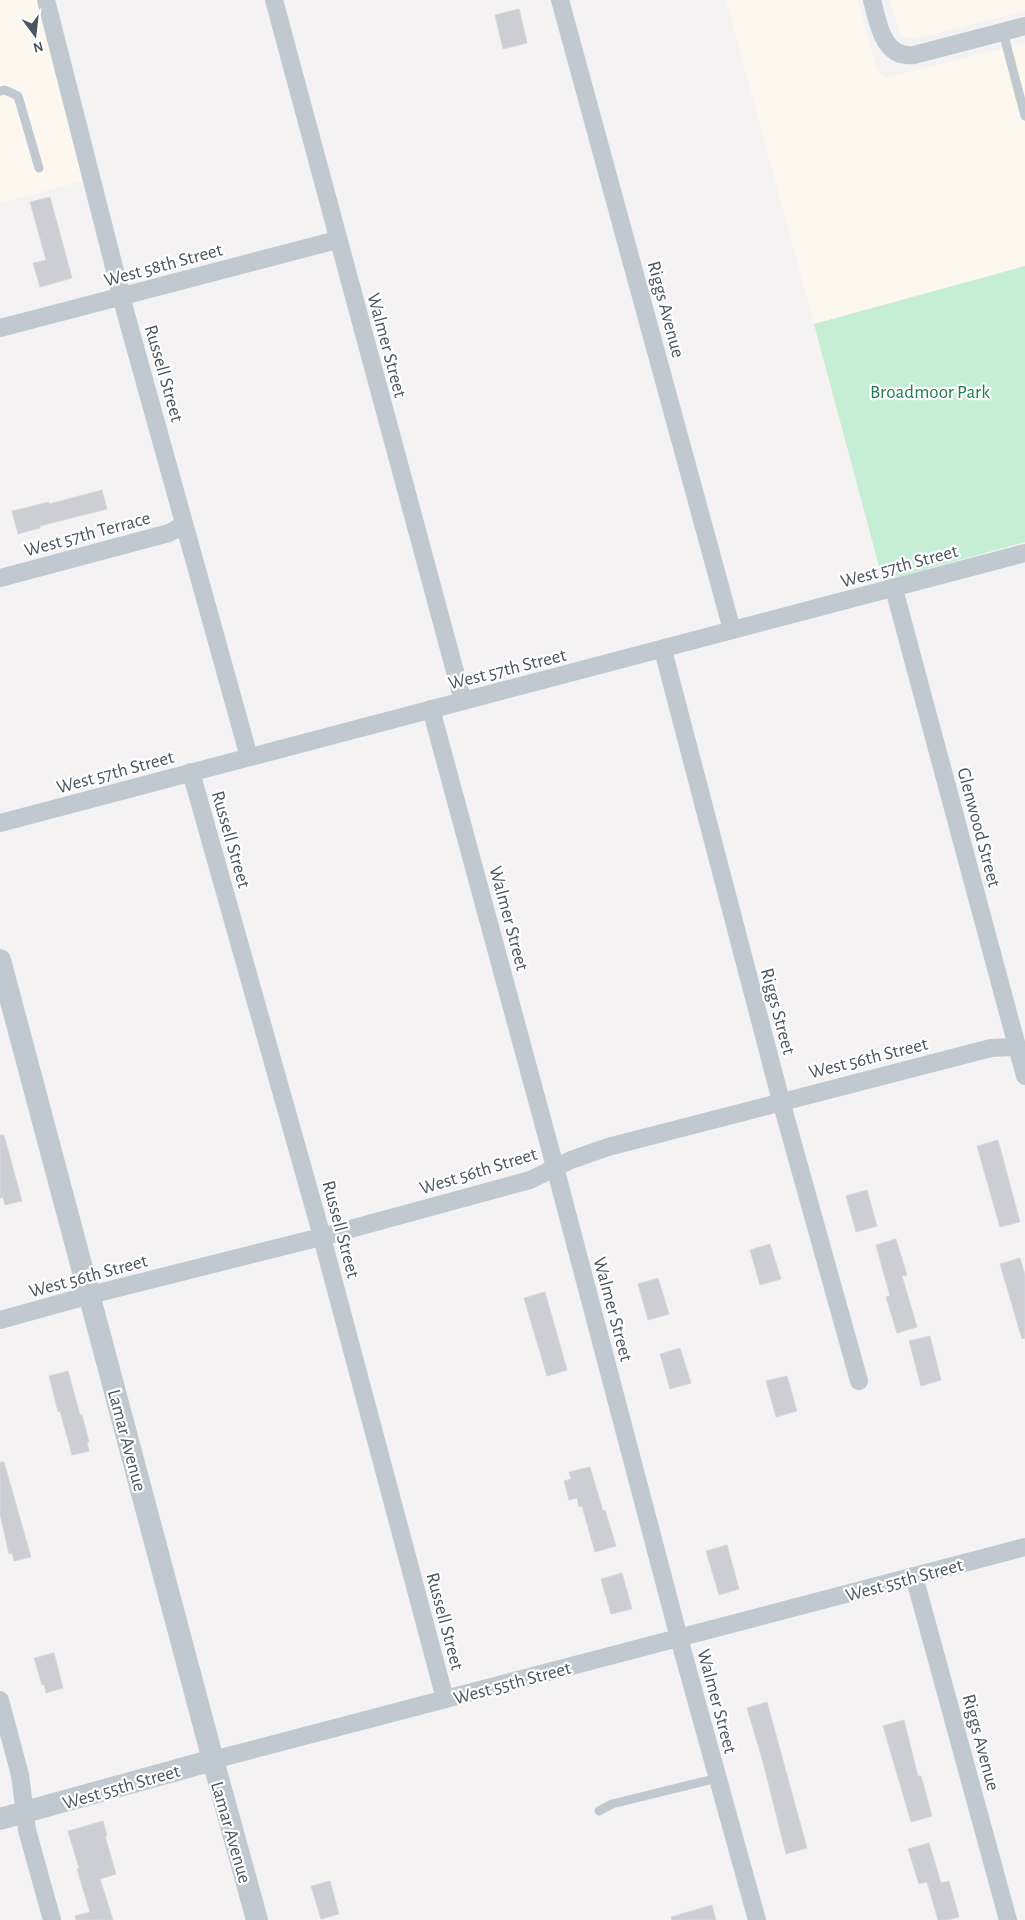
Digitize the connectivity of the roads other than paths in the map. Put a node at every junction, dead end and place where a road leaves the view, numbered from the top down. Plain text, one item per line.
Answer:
1 (46, 0) edge
2 (274, 0) edge
3 (560, 0) edge
4 (872, 0) edge
5 (1025, 26) edge
6 (1003, 32) junction
7 (0, 91) edge
8 (1025, 116) edge
9 (39, 168) dead end
10 (338, 240) junction
11 (122, 296) junction
12 (0, 328) edge
13 (183, 525) junction
14 (1025, 554) edge
15 (0, 578) edge
16 (894, 589) junction
17 (732, 630) junction
18 (662, 650) junction
19 (463, 701) junction
20 (432, 709) junction
21 (249, 757) junction
22 (191, 772) junction
23 (0, 824) edge
24 (0, 960) edge
25 (1021, 1050) edge
26 (1025, 1076) edge
27 (781, 1101) junction
28 (555, 1168) junction
29 (321, 1236) junction
30 (90, 1295) junction
31 (0, 1320) edge
32 (859, 1381) dead end
33 (1025, 1547) edge
34 (914, 1576) junction
35 (679, 1638) junction
36 (445, 1699) junction
37 (0, 1700) edge
38 (212, 1760) junction
39 (718, 1778) junction
40 (599, 1811) dead end
41 (26, 1812) junction
42 (0, 1819) edge
43 (52, 1920) edge
44 (257, 1920) edge
45 (757, 1920) edge
46 (1008, 1920) edge

1 - 11 street, Russell Street
2 - 10 street, Walmer Street
3 - 17 street, Riggs Avenue
4 - 6 street
5 - 6 street
6 - 8 lane
7 - 9 lane
10 - 11 street, West 58th Street
10 - 19 street, Walmer Street
11 - 12 street, West 58th Street
11 - 13 street, Russell Street
13 - 15 street, West 57th Terrace
13 - 21 street, Russell Street
14 - 16 street, West 57th Street
16 - 17 street, West 57th Street
16 - 25 street, Glenwood Street
17 - 18 street, West 57th Street
18 - 19 street, West 57th Street
18 - 27 street, Riggs Street
19 - 20 street, West 57th Street
20 - 21 street, West 57th Street
20 - 28 street, Walmer Street
21 - 22 street, West 57th Street
22 - 23 street, West 57th Street
22 - 29 street, Russell Street
24 - 30 street, Lamar Avenue
25 - 26 street, Glenwood Street
25 - 27 street, West 56th Street
27 - 28 street, West 56th Street
27 - 32 street, Riggs Street
28 - 29 street, West 56th Street
28 - 35 street, Walmer Street
29 - 30 street, West 56th Street
29 - 36 street, Russell Street
30 - 31 street, West 56th Street
30 - 38 street, Lamar Avenue
33 - 34 street, West 55th Street
34 - 35 street, West 55th Street
34 - 46 street, Riggs Avenue
35 - 36 street, West 55th Street
35 - 39 street, Walmer Street
36 - 38 street, West 55th Street
37 - 41 street
38 - 41 street, West 55th Street
38 - 44 street, Lamar Avenue
39 - 40 lane
39 - 45 street, Walmer Street
41 - 42 street, West 55th Street
41 - 43 street

